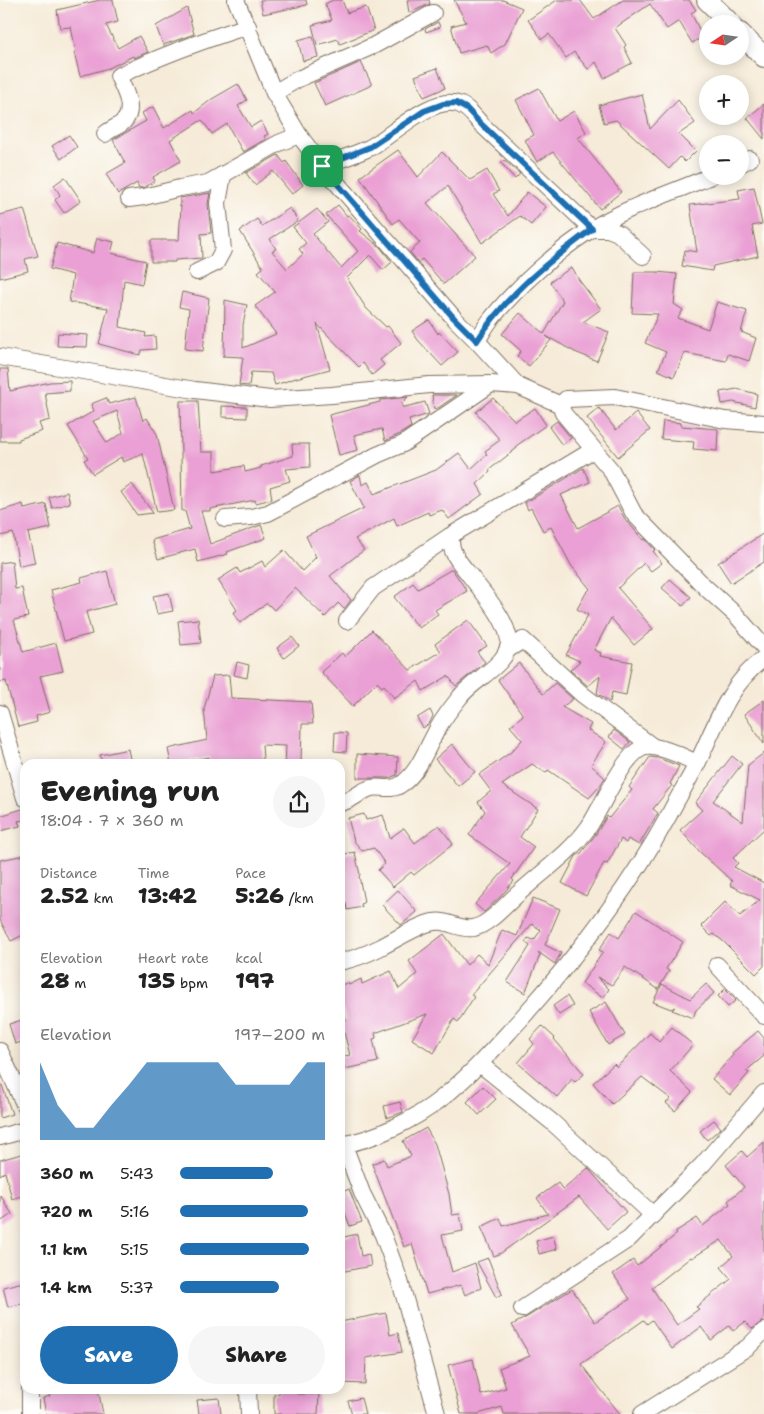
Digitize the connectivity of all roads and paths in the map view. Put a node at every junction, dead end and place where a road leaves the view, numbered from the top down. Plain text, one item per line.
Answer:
1 (236, 0) edge
2 (707, 0) edge
3 (433, 13) dead end
4 (722, 15) edge
5 (248, 26) junction
6 (749, 42) edge
7 (764, 56) edge
8 (274, 93) junction
9 (105, 134) dead end
10 (299, 135) junction
11 (322, 166) junction
12 (223, 175) junction
13 (699, 181) edge
14 (129, 199) dead end
15 (592, 229) junction
16 (643, 256) dead end
17 (197, 272) dead end
18 (477, 341) junction
19 (0, 357) edge
20 (490, 384) junction
21 (518, 386) junction
22 (561, 405) junction
23 (763, 418) edge
24 (593, 450) junction
25 (225, 519) dead end
26 (450, 536) junction
27 (347, 621) dead end
28 (764, 646) edge
29 (507, 650) junction
30 (764, 658) edge
31 (0, 713) edge
32 (652, 746) junction
33 (697, 763) junction
34 (20, 781) edge
35 (345, 801) edge
36 (345, 960) edge
37 (717, 965) dead end
38 (764, 1016) edge
39 (0, 1051) edge
40 (480, 1064) junction
41 (764, 1094) edge
42 (20, 1095) edge
43 (20, 1131) edge
44 (0, 1137) edge
45 (345, 1144) edge
46 (345, 1152) edge
47 (653, 1215) junction
48 (522, 1309) dead end
49 (764, 1332) edge
50 (30, 1394) edge
51 (248, 1394) edge
52 (30, 1414) edge
53 (248, 1414) edge
54 (437, 1414) edge
55 (642, 1414) edge

1 - 5 street
2 - 4 street
3 - 8 street
5 - 8 street
5 - 9 street
6 - 7 street
8 - 10 street
10 - 11 street
10 - 12 street
11 - 15 street
11 - 18 street
12 - 14 street
12 - 17 street
13 - 15 street
15 - 16 street
15 - 18 street
18 - 21 street
19 - 20 street
20 - 21 street
20 - 25 street
21 - 22 street
22 - 23 street
22 - 24 street
24 - 26 street
24 - 28 street
26 - 27 street
26 - 29 street
29 - 32 street
29 - 35 street
30 - 33 street
31 - 34 street
32 - 33 street
32 - 36 street
33 - 40 street
37 - 38 street
39 - 42 street
40 - 45 street
40 - 47 street
41 - 47 street
43 - 44 street
46 - 54 street
47 - 48 street
49 - 55 street
50 - 52 street
51 - 53 street

